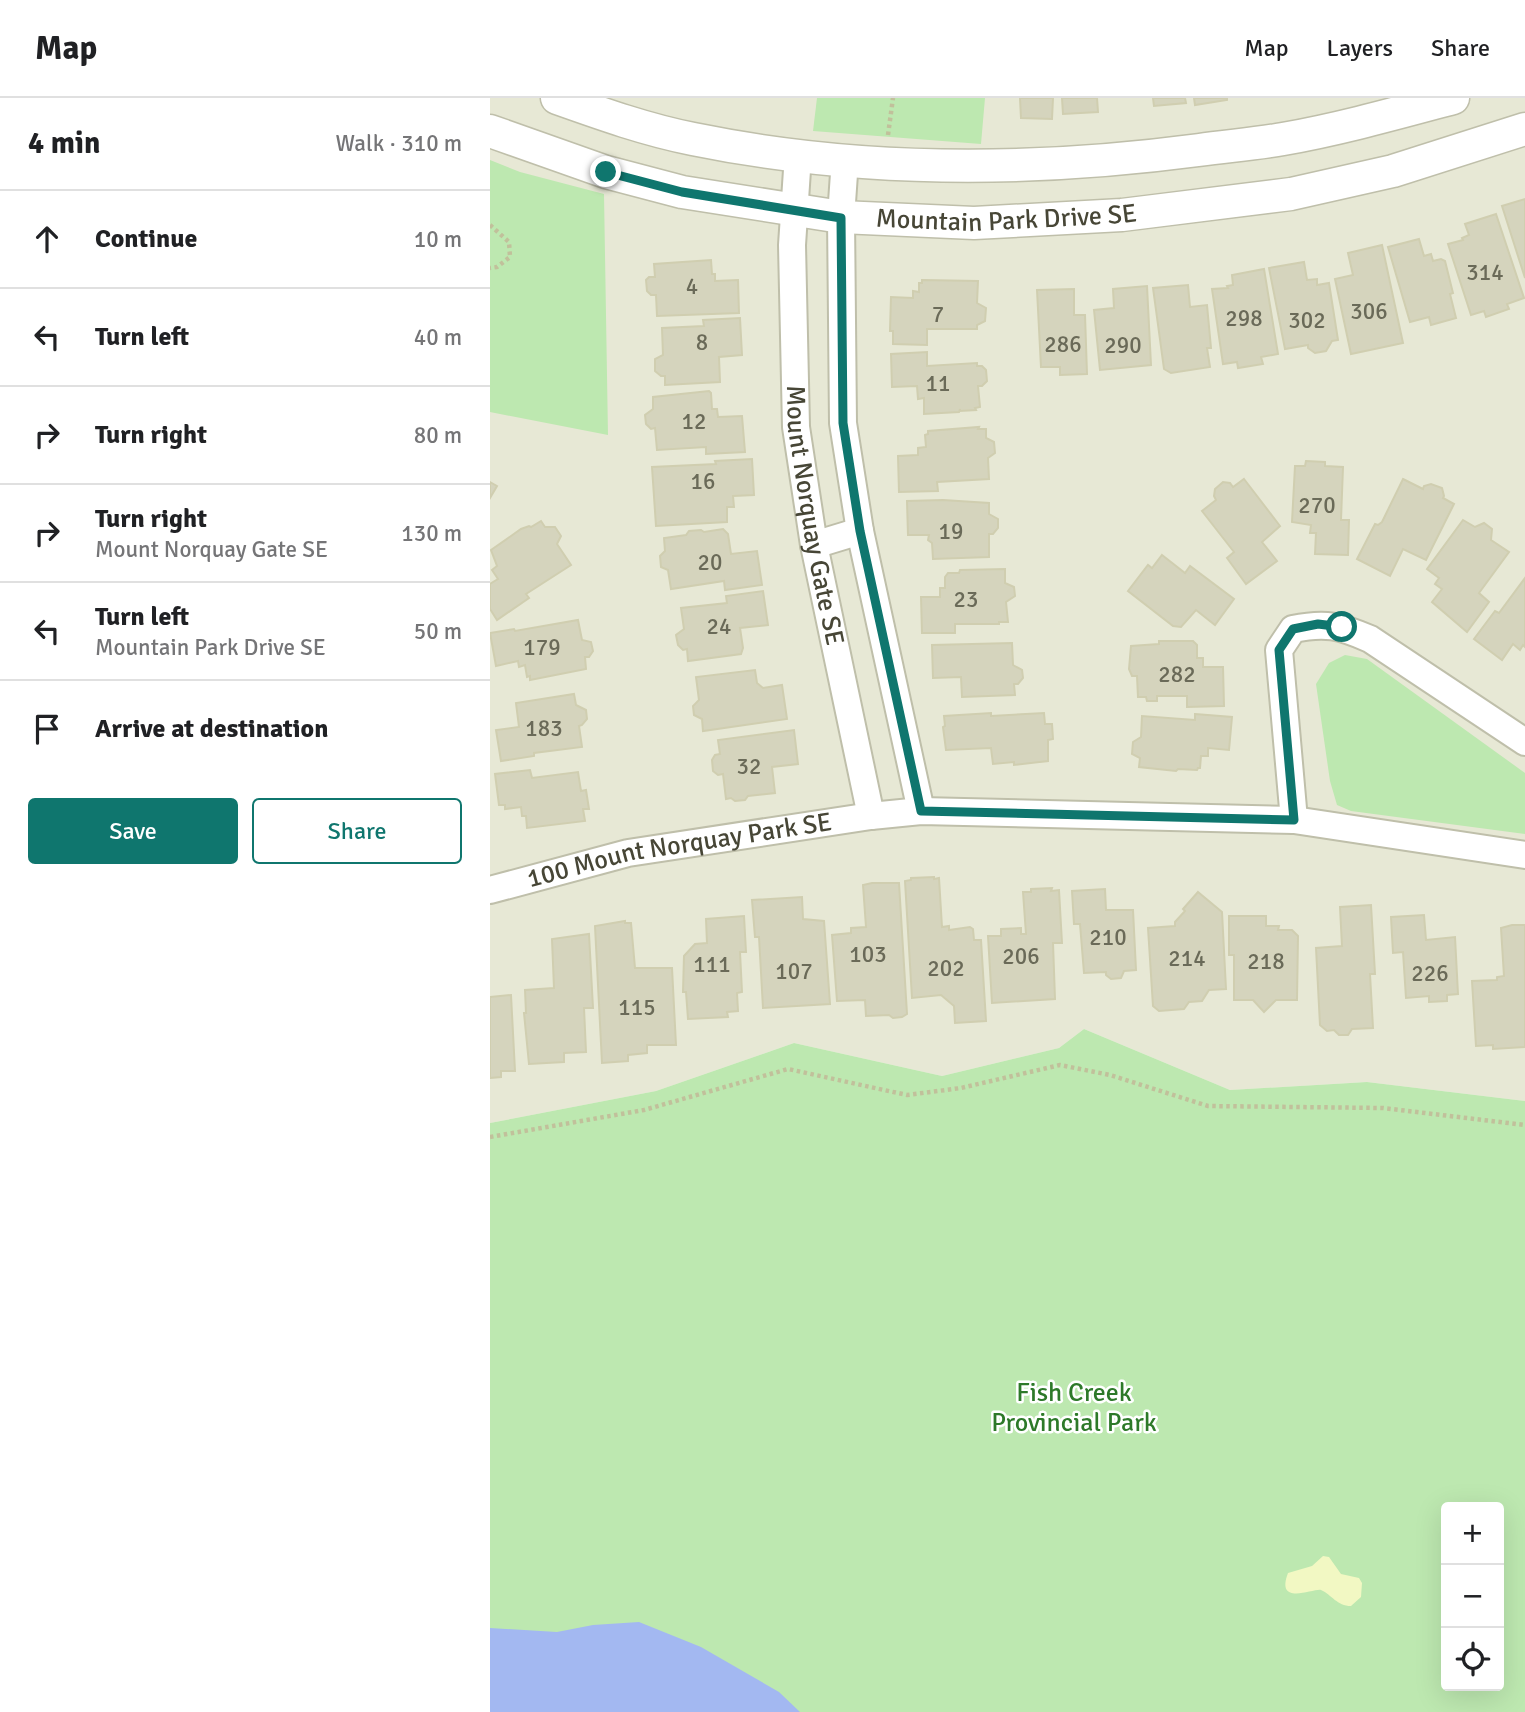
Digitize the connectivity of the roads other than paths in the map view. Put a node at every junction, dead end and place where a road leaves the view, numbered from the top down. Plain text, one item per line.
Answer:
1 (557, 98) edge
2 (1453, 98) edge
3 (1525, 129) edge
4 (490, 131) edge
5 (798, 155) junction
6 (845, 159) junction
7 (793, 210) junction
8 (841, 218) junction
9 (860, 531) junction
10 (814, 545) junction
11 (1525, 742) edge
12 (921, 811) junction
13 (871, 816) junction
14 (1294, 820) junction
15 (1525, 855) edge
16 (490, 890) edge

1 - 5 street, Mountain Park Drive SE
2 - 6 street, Mountain Park Drive SE
3 - 8 street, Mountain Park Drive SE
4 - 7 street, Mountain Park Drive SE
5 - 6 street, Mountain Park Drive SE
5 - 7 street, Mount Norquay Gate SE
6 - 8 street, Mount Norquay Gate SE
7 - 8 street, Mountain Park Drive SE
7 - 10 street, Mount Norquay Gate SE
8 - 9 street, Mount Norquay Gate SE
9 - 10 street
9 - 12 street, Mount Norquay Gate SE
10 - 13 street, Mount Norquay Gate SE
11 - 14 street
12 - 13 street, 100 Mount Norquay Park SE
12 - 14 street, 100 Mount Norquay Park SE
13 - 16 street, 100 Mount Norquay Park SE
14 - 15 street, 100 Mount Norquay Park SE

